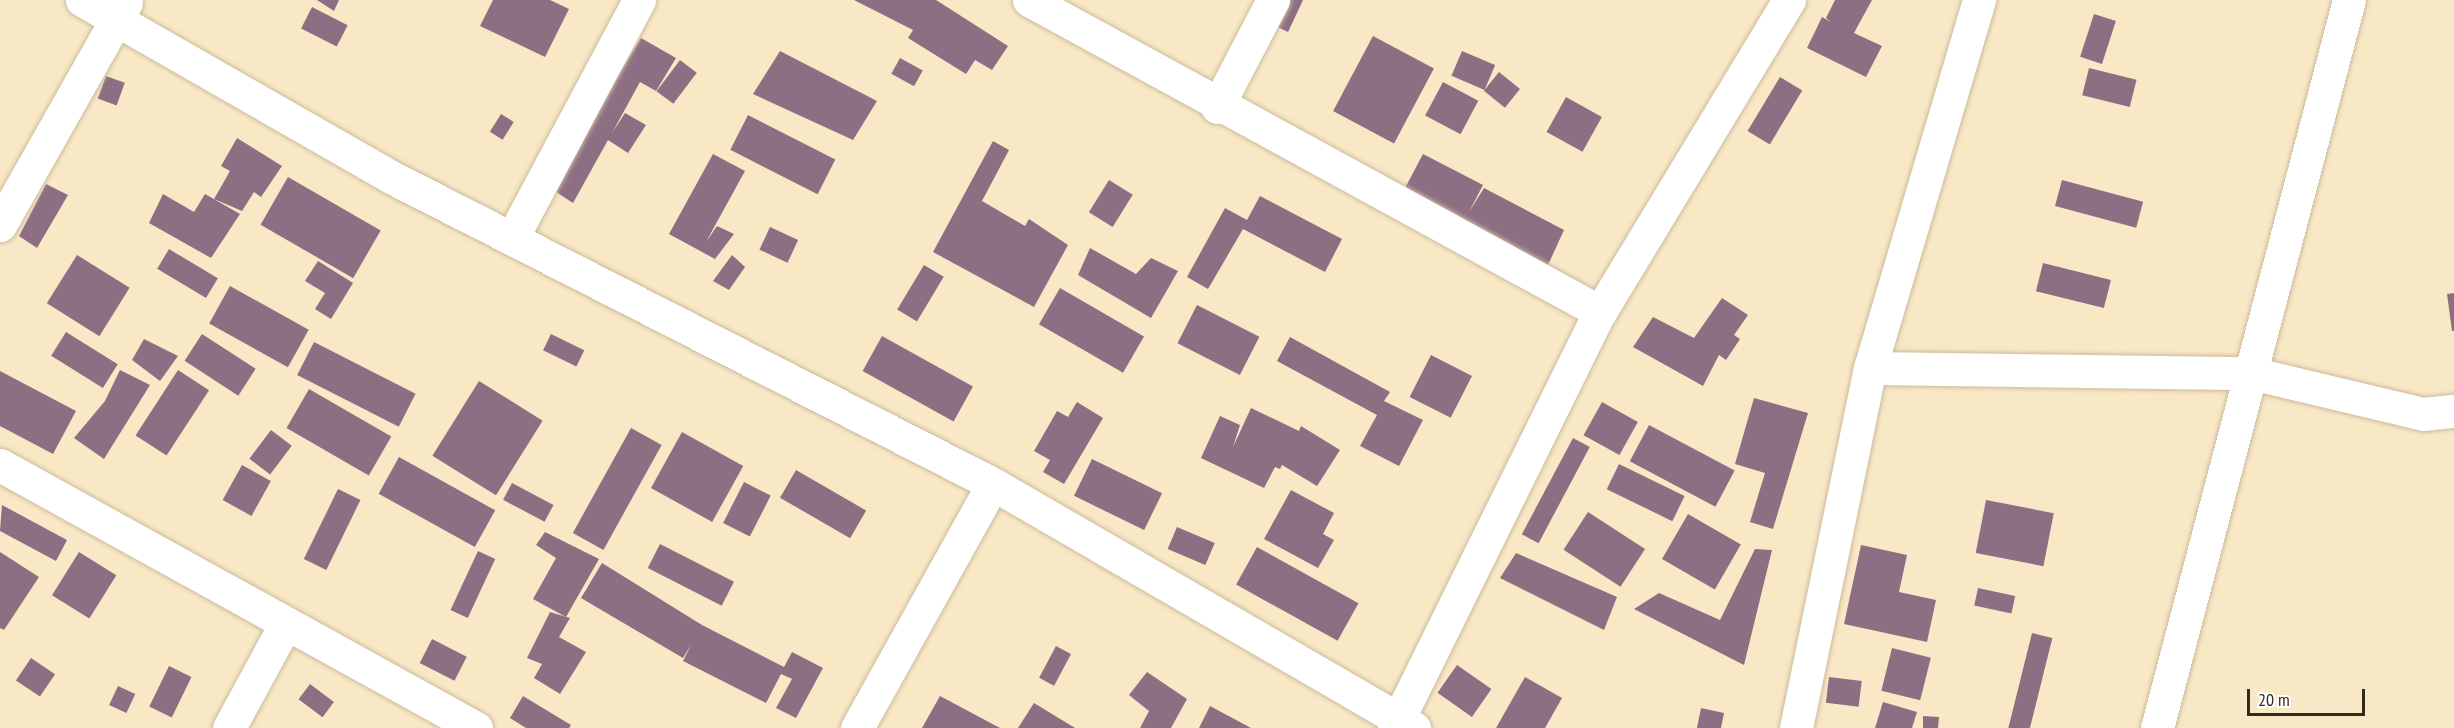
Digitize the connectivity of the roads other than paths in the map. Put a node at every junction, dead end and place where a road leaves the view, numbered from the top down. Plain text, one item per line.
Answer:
1 (82, 0) edge
2 (639, 0) edge
3 (1029, 0) edge
4 (1273, 0) edge
5 (1789, 0) edge
6 (1979, 0) edge
7 (2349, 0) edge
8 (121, 10) edge
9 (1217, 107) junction
10 (0, 225) edge
11 (512, 238) junction
12 (1600, 312) junction
13 (1870, 368) junction
14 (2251, 373) junction
15 (2454, 411) edge
16 (0, 465) edge
17 (993, 484) junction
18 (286, 623) junction
19 (1403, 725) edge
20 (229, 728) edge
21 (476, 728) edge
22 (857, 728) edge
23 (1796, 728) edge
24 (2157, 728) edge

1 - 8 street
2 - 11 street
3 - 9 street
4 - 9 street
5 - 12 street
6 - 13 street
7 - 14 street
8 - 10 street
8 - 11 street
9 - 12 street
11 - 17 street
12 - 19 street
13 - 14 street
13 - 23 street
14 - 15 street
14 - 24 street
16 - 18 street
17 - 19 street
17 - 22 street
18 - 20 street
18 - 21 street

